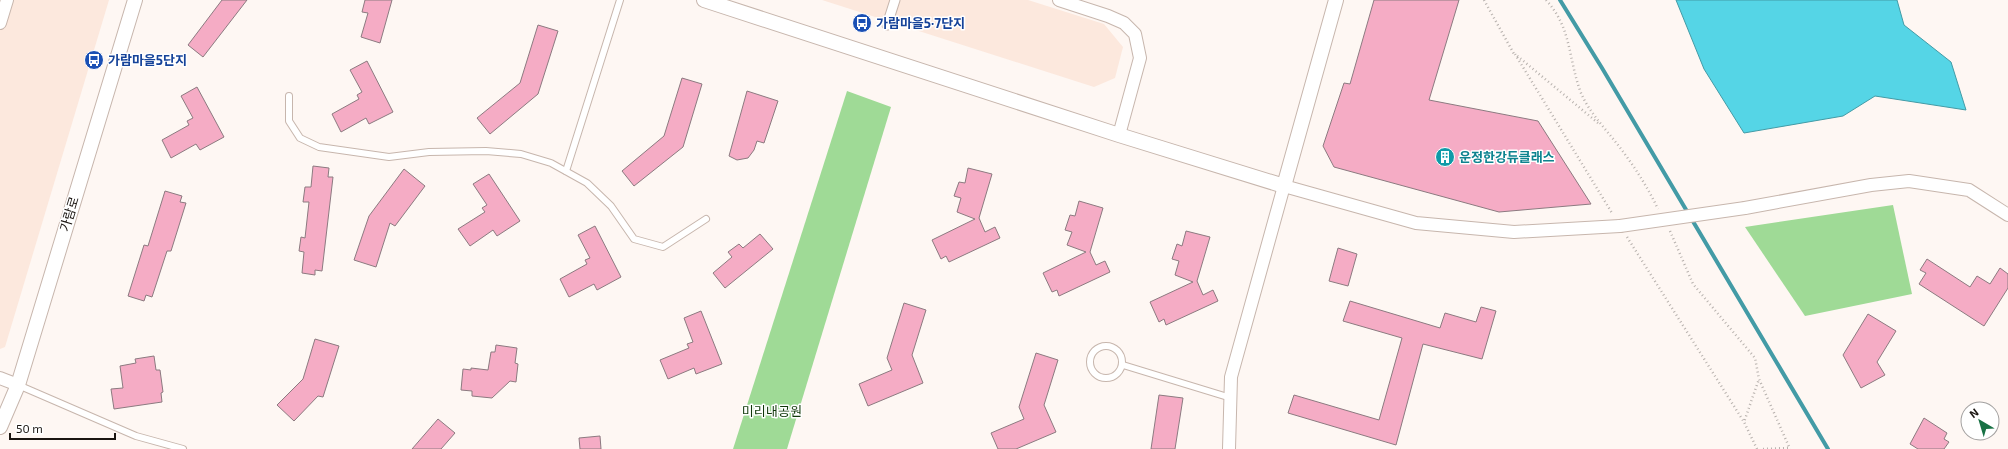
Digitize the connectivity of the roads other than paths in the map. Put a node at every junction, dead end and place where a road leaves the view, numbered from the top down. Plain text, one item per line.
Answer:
1 (7, 0) edge
2 (134, 0) edge
3 (620, 0) edge
4 (704, 0) edge
5 (895, 0) edge
6 (1059, 0) edge
7 (1336, 0) edge
8 (0, 23) edge
9 (887, 25) dead end
10 (289, 96) dead end
11 (1119, 135) junction
12 (566, 171) junction
13 (1284, 186) junction
14 (2008, 215) edge
15 (706, 219) dead end
16 (1122, 365) junction
17 (0, 378) edge
18 (18, 385) junction
19 (1231, 398) junction
20 (0, 427) edge
21 (183, 449) edge
22 (1229, 449) edge

1 - 8 street
2 - 18 street, 가람로
3 - 12 lane
4 - 11 street
5 - 9 street
6 - 11 street
7 - 13 street
10 - 12 lane
11 - 13 street
12 - 15 lane
13 - 14 street, bridge
13 - 19 street
16 - 16 lane
16 - 19 lane
17 - 18 street
18 - 20 street, 가람로
18 - 21 lane
19 - 22 street

